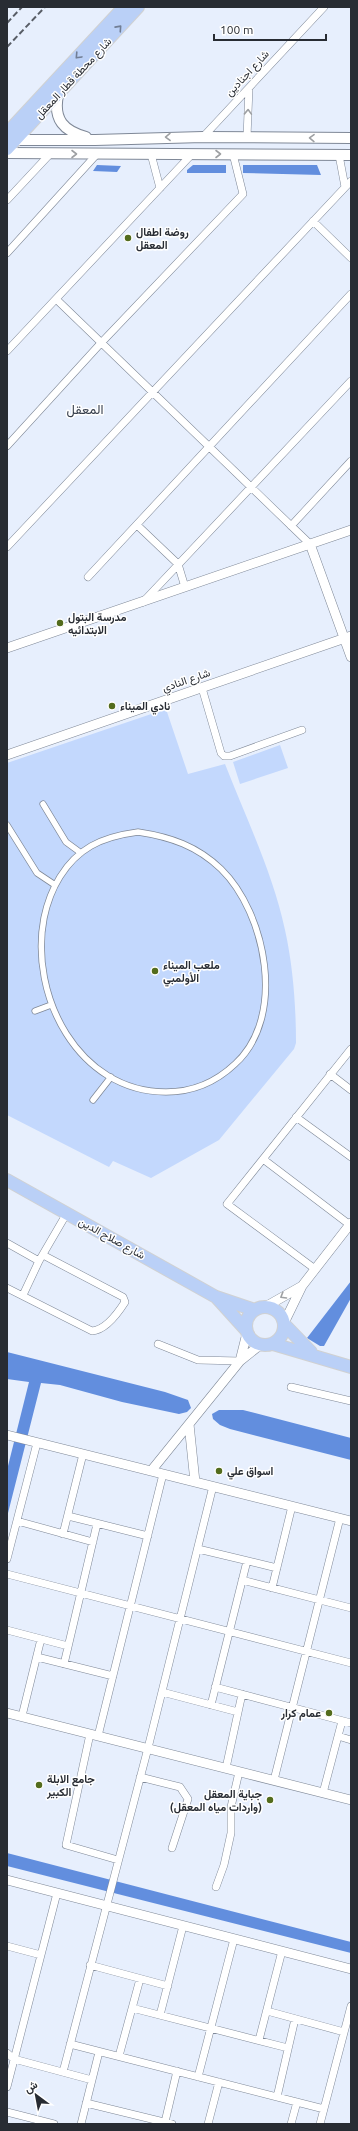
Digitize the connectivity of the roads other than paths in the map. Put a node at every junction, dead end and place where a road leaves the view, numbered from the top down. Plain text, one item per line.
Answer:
1 (124, 7) edge
2 (138, 7) edge
3 (324, 7) edge
4 (248, 88) junction
5 (58, 96) junction
6 (13, 136) edge
7 (203, 137) junction
8 (247, 137) junction
9 (152, 138) junction
10 (339, 138) junction
11 (351, 138) edge
12 (95, 140) junction
13 (7, 149) edge
14 (7, 153) edge
15 (20, 154) junction
16 (50, 154) junction
17 (97, 154) junction
18 (151, 154) junction
19 (192, 154) junction
20 (233, 154) junction
21 (247, 154) junction
22 (339, 155) junction
23 (351, 155) edge
24 (351, 181) edge
25 (345, 187) junction
26 (160, 188) junction
27 (7, 200) edge
28 (313, 222) junction
29 (7, 253) edge
30 (351, 258) edge
31 (351, 294) edge
32 (56, 300) junction
33 (101, 343) junction
34 (7, 351) edge
35 (351, 381) edge
36 (152, 393) junction
37 (7, 446) edge
38 (209, 447) junction
39 (351, 461) edge
40 (251, 487) junction
41 (137, 525) junction
42 (291, 526) junction
43 (351, 530) edge
44 (310, 544) junction
45 (7, 547) edge
46 (178, 564) junction
47 (88, 577) dead end
48 (185, 587) junction
49 (142, 602) junction
50 (348, 637) edge
51 (7, 648) edge
52 (351, 657) edge
53 (202, 688) junction
54 (302, 730) dead end
55 (7, 756) edge
56 (43, 804) dead end
57 (7, 825) edge
58 (81, 853) junction
59 (55, 885) junction
60 (51, 1005) junction
61 (35, 1011) dead end
62 (351, 1049) edge
63 (330, 1074) junction
64 (111, 1077) junction
65 (351, 1090) edge
66 (93, 1100) dead end
67 (296, 1117) junction
68 (351, 1157) edge
69 (263, 1159) junction
70 (7, 1180) edge
71 (67, 1213) junction
72 (350, 1224) edge
73 (7, 1243) edge
74 (41, 1258) junction
75 (315, 1269) junction
76 (302, 1286) junction
77 (7, 1288) edge
78 (23, 1296) junction
79 (216, 1297) junction
80 (260, 1309) junction
81 (284, 1323) junction
82 (247, 1332) junction
83 (158, 1344) dead end
84 (273, 1344) junction
85 (260, 1345) junction
86 (320, 1359) junction
87 (240, 1361) junction
88 (351, 1367) edge
89 (291, 1387) dead end
90 (351, 1401) edge
91 (189, 1424) junction
92 (7, 1435) edge
93 (37, 1443) junction
94 (83, 1454) junction
95 (151, 1471) junction
96 (163, 1474) junction
97 (195, 1482) junction
98 (213, 1486) junction
99 (292, 1506) junction
100 (68, 1516) junction
101 (340, 1518) junction
102 (17, 1521) junction
103 (351, 1521) edge
104 (97, 1524) junction
105 (63, 1534) junction
106 (148, 1536) junction
107 (93, 1542) junction
108 (198, 1549) junction
109 (7, 1559) edge
110 (247, 1561) junction
111 (277, 1568) junction
112 (7, 1574) edge
113 (242, 1580) junction
114 (272, 1588) junction
115 (80, 1593) junction
116 (320, 1600) junction
117 (130, 1606) junction
118 (351, 1608) edge
119 (180, 1619) junction
120 (7, 1630) edge
121 (229, 1632) junction
122 (41, 1639) junction
123 (68, 1646) junction
124 (307, 1652) junction
125 (37, 1657) junction
126 (351, 1663) edge
127 (64, 1664) junction
128 (113, 1676) junction
129 (215, 1687) junction
130 (162, 1692) junction
131 (242, 1694) junction
132 (211, 1705) junction
133 (292, 1708) junction
134 (238, 1712) junction
135 (7, 1713) edge
136 (22, 1716) junction
137 (342, 1721) junction
138 (351, 1723) edge
139 (94, 1735) junction
140 (338, 1736) junction
141 (351, 1740) edge
142 (148, 1748) junction
143 (226, 1768) junction
144 (239, 1772) junction
145 (140, 1777) junction
146 (274, 1780) junction
147 (323, 1793) junction
148 (351, 1800) edge
149 (172, 1848) dead end
150 (118, 1860) junction
151 (7, 1880) edge
152 (216, 1887) dead end
153 (57, 1893) junction
154 (106, 1906) junction
155 (183, 1926) junction
156 (234, 1939) junction
157 (7, 1946) edge
158 (282, 1951) junction
159 (41, 1955) junction
160 (90, 1965) junction
161 (351, 1969) edge
162 (140, 1979) junction
163 (168, 1986) junction
164 (351, 2006) edge
165 (132, 2008) junction
166 (267, 2011) junction
167 (160, 2015) junction
168 (296, 2018) junction
169 (211, 2028) junction
170 (344, 2032) junction
171 (260, 2040) junction
172 (70, 2044) junction
173 (288, 2048) junction
174 (99, 2052) junction
175 (7, 2053) edge
176 (119, 2056) junction
177 (14, 2059) junction
178 (177, 2071) junction
179 (63, 2072) junction
180 (198, 2076) junction
181 (92, 2080) junction
182 (219, 2082) junction
183 (7, 2086) edge
184 (277, 2097) junction
185 (297, 2102) junction
186 (86, 2103) junction
187 (324, 2109) junction
188 (7, 2112) edge
189 (140, 2116) junction
190 (169, 2123) edge
191 (54, 2124) edge
192 (81, 2124) edge
193 (138, 2124) edge
194 (208, 2124) edge
195 (291, 2124) edge
196 (320, 2124) edge

1 -> 6 main road, شارع محطة قطار المعقل
5 -> 2 main road, شارع محطة قطار المعقل
3 - 4 street, شارع اجنادين
4 - 7 street, شارع اجنادين
8 -> 4 street
5 - 6 main road, شارع محطة قطار المعقل
5 - 12 main road
6 - 12 main road
6 - 13 main road, شارع محطة قطار المعقل
6 - 15 main road
7 - 8 main road
7 -> 9 main road
10 -> 8 main road
8 - 21 main road
9 - 12 main road
9 - 18 main road
10 - 11 main road
10 - 22 main road
14 - 15 main road
15 - 16 main road
16 -> 17 main road
16 - 27 street
17 - 18 main road
17 - 29 street
18 - 19 main road
18 - 26 street
19 -> 20 main road
19 - 26 street
20 - 21 main road
20 - 33 street
21 - 22 main road
22 - 23 main road
22 - 25 street
24 - 25 street
25 - 28 street
26 - 32 street
28 - 30 street
28 - 36 street
31 - 38 street
32 - 33 street
32 - 34 street
33 - 36 street
33 - 37 street
35 - 40 street
36 - 38 street
36 - 45 street
38 - 40 street
38 - 41 street
39 - 42 street
40 - 42 street
40 - 46 street
41 - 46 street
41 - 47 street
42 - 44 street
43 - 44 street
44 - 48 street
44 - 50 street
46 - 48 street
46 - 49 street
48 - 49 street
49 - 51 street
50 - 52 street
50 - 53 street, شارع النادي
53 - 54 street
53 - 55 street, شارع النادي
56 - 58 street
57 - 59 street
58 - 59 street
58 - 64 street
59 - 60 street
60 - 61 street
60 - 64 street
62 - 63 street
63 - 65 street
63 - 67 street
64 - 66 street
67 - 68 street
67 - 69 street
69 - 72 street
69 - 75 street
70 - 71 main road, شارع صلاح الدين
71 - 74 street
71 - 79 main road, شارع صلاح الدين
72 - 75 street
73 - 74 street
74 - 78 street
74 - 78 street
75 - 76 street
76 -> 80 street
76 - 81 street
77 - 78 street
79 - 80 main road, شارع صلاح الدين
79 - 82 main road, شارع صلاح الدين
80 - 81 main road
80 - 82 main road
81 - 84 main road
81 - 86 main road
82 - 85 main road
82 - 87 street
83 - 87 street
84 - 85 main road
84 - 86 main road
85 - 87 street
86 - 88 main road
87 - 91 street
89 - 90 street
91 - 95 street
91 - 97 street
92 - 93 street
93 - 94 street
93 - 102 street
94 - 95 street
94 - 100 street
95 - 96 street
96 - 97 street
96 - 106 street
97 - 98 street
98 - 99 street
98 - 108 street
99 - 101 street
99 - 111 street
100 - 104 street
100 - 105 street
101 - 103 street
101 - 116 street
102 - 105 street
102 - 109 street
104 - 106 street
104 - 107 street
105 - 107 street
106 - 117 street
107 - 115 street
108 - 110 street
108 - 119 street
110 - 111 street
110 - 113 street
111 - 114 street
112 - 115 street
113 - 114 street
113 - 121 street
114 - 116 street
115 - 117 street
115 - 123 street
116 - 118 street
116 - 124 street
117 - 119 street
117 - 128 street
119 - 121 street
119 - 130 street
120 - 122 street
121 - 124 street
121 - 129 street
122 - 123 street
122 - 125 street
123 - 127 street
124 - 126 street
124 - 133 street
125 - 127 street
125 - 136 street
127 - 128 street
128 - 139 street
129 - 131 street
129 - 132 street
130 - 132 street
130 - 142 street
131 - 133 street
131 - 134 street
132 - 134 street
133 - 137 street
133 - 146 street
134 - 143 street
135 - 136 street
136 - 139 street
137 - 138 street
137 - 140 street
139 - 142 street
139 - 150 street
140 - 141 street
140 - 147 street
142 - 143 street
142 - 145 street
143 - 144 street
144 - 146 street
144 - 152 street
145 - 149 street
145 - 150 street
146 - 147 street
147 - 148 street
150 - 154 street
151 - 153 street
153 - 154 street
153 - 159 street
154 - 155 street
154 - 160 street
155 - 156 street
155 - 163 street
156 - 158 street
156 - 169 street
157 - 159 street
158 - 161 street
158 - 166 street
159 - 177 street
160 - 162 street
160 - 172 street
162 - 163 street
162 - 165 street
163 - 167 street
164 - 170 street
165 - 167 street
165 - 176 street
166 - 168 street
166 - 171 street
167 - 169 street
168 - 170 street
168 - 173 street
169 - 171 street
169 - 180 street
170 - 187 street
171 - 173 street
172 - 174 street
172 - 179 street
173 - 184 street
174 - 176 street
174 - 181 street
175 - 177 street
176 - 178 street
177 - 179 street
177 - 183 street
178 - 180 street
178 - 190 street
179 - 181 street
180 - 182 street
181 - 186 street
182 - 184 street
182 - 194 street
184 - 185 street
185 - 187 street
185 - 195 street
186 - 189 street
186 - 192 street
187 - 196 street
188 - 191 street
189 - 190 street
189 - 193 street

